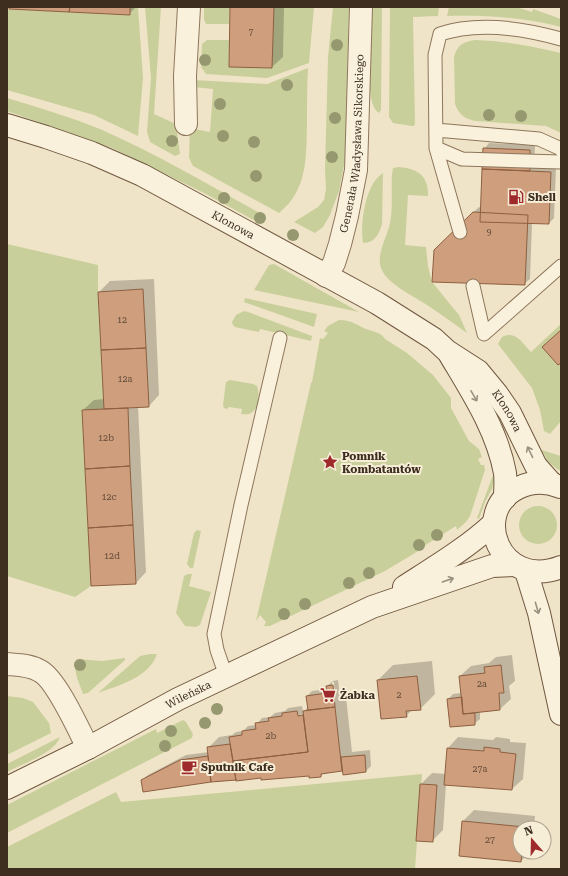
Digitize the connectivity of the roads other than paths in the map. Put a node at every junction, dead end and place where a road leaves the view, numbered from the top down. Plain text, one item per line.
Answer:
1 (189, 7) edge
2 (361, 7) edge
3 (561, 39) edge
4 (186, 124) dead end
5 (7, 125) edge
6 (436, 130) junction
7 (436, 148) junction
8 (561, 150) edge
9 (561, 162) edge
10 (460, 232) dead end
11 (561, 266) edge
12 (326, 276) junction
13 (473, 286) dead end
14 (280, 338) dead end
15 (447, 351) junction
16 (557, 486) edge
17 (505, 498) junction
18 (494, 524) junction
19 (561, 567) edge
20 (521, 568) junction
21 (372, 607) junction
22 (7, 664) edge
23 (226, 676) junction
24 (561, 714) edge
25 (88, 748) junction
26 (7, 788) edge

1 - 4 street
2 - 12 street, Generała Władysława Sikorskiego
3 - 6 lane
5 - 12 street, Klonowa
6 - 7 lane
6 - 8 lane
7 - 9 lane
7 - 10 lane
11 - 13 lane
12 - 15 street, Klonowa
14 - 23 lane
16 -> 15 street, Klonowa
15 -> 17 street, Klonowa
16 - 17 street
17 - 18 street
18 - 20 street
18 - 21 street, Wileńska
19 - 20 street, Wileńska
21 -> 20 street, Wileńska
20 -> 24 street
21 - 23 street, Wileńska
22 - 25 street
23 - 25 street, Wileńska
25 - 26 street, Wileńska

